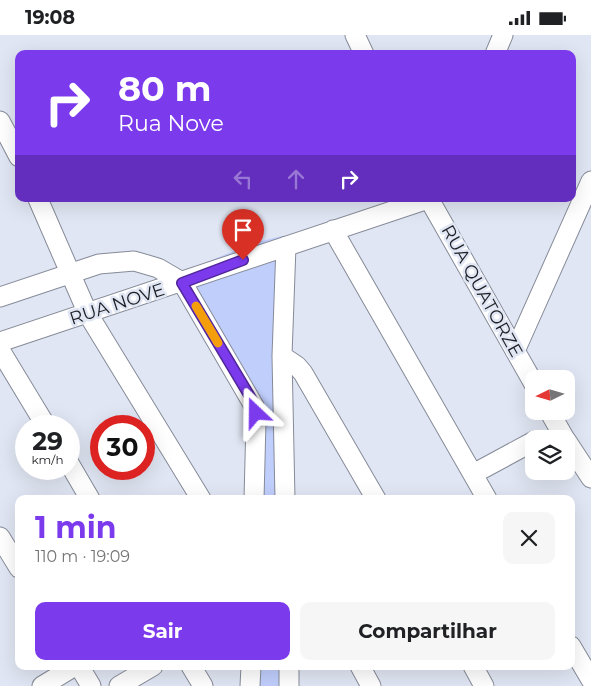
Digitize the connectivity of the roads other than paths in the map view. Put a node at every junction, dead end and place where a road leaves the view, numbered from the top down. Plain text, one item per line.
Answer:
1 (355, 35) edge
2 (503, 35) edge
3 (362, 50) edge
4 (497, 50) edge
5 (0, 121) edge
6 (15, 149) edge
7 (585, 188) edge
8 (39, 202) edge
9 (419, 202) edge
10 (430, 202) edge
11 (333, 230) junction
12 (286, 245) junction
13 (72, 273) junction
14 (182, 283) junction
15 (0, 297) edge
16 (88, 314) junction
17 (0, 342) edge
18 (0, 350) edge
19 (515, 351) junction
20 (282, 356) junction
21 (526, 370) edge
22 (39, 415) edge
23 (525, 446) edge
24 (575, 454) edge
25 (473, 474) junction
26 (591, 478) edge
27 (79, 480) edge
28 (88, 495) edge
29 (199, 495) edge
30 (254, 495) edge
31 (284, 495) edge
32 (374, 495) edge
33 (485, 495) edge
34 (0, 537) edge
35 (15, 561) edge
36 (575, 653) edge
37 (70, 670) edge
38 (80, 670) edge
39 (146, 670) edge
40 (193, 670) edge
41 (251, 670) edge
42 (289, 670) edge
43 (362, 670) edge
44 (475, 670) edge
45 (591, 680) edge
46 (42, 686) edge
47 (91, 686) edge
48 (119, 686) edge
49 (203, 686) edge
50 (250, 686) edge
51 (290, 686) edge
52 (371, 686) edge
53 (484, 686) edge

1 - 3 street
2 - 4 street
5 - 6 street
7 - 19 street
8 - 13 street
9 - 11 street, RUA NOVE
10 - 19 street, RUA QUATORZE
11 - 12 street, RUA NOVE
11 - 25 street
12 - 14 street, RUA NOVE
12 - 20 street
13 - 14 street
13 - 15 street
13 - 16 street
14 - 16 street, RUA NOVE
14 - 30 street
16 - 17 street, RUA NOVE
16 - 29 street
18 - 22 street
19 - 21 street, RUA QUATORZE
20 - 31 street
20 - 32 street
23 - 25 street
24 - 26 street
25 - 33 street
27 - 28 street
34 - 35 street
36 - 45 street
37 - 46 street
38 - 47 street
39 - 48 street
40 - 49 street
41 - 50 street
42 - 51 street
43 - 52 street
44 - 53 street

